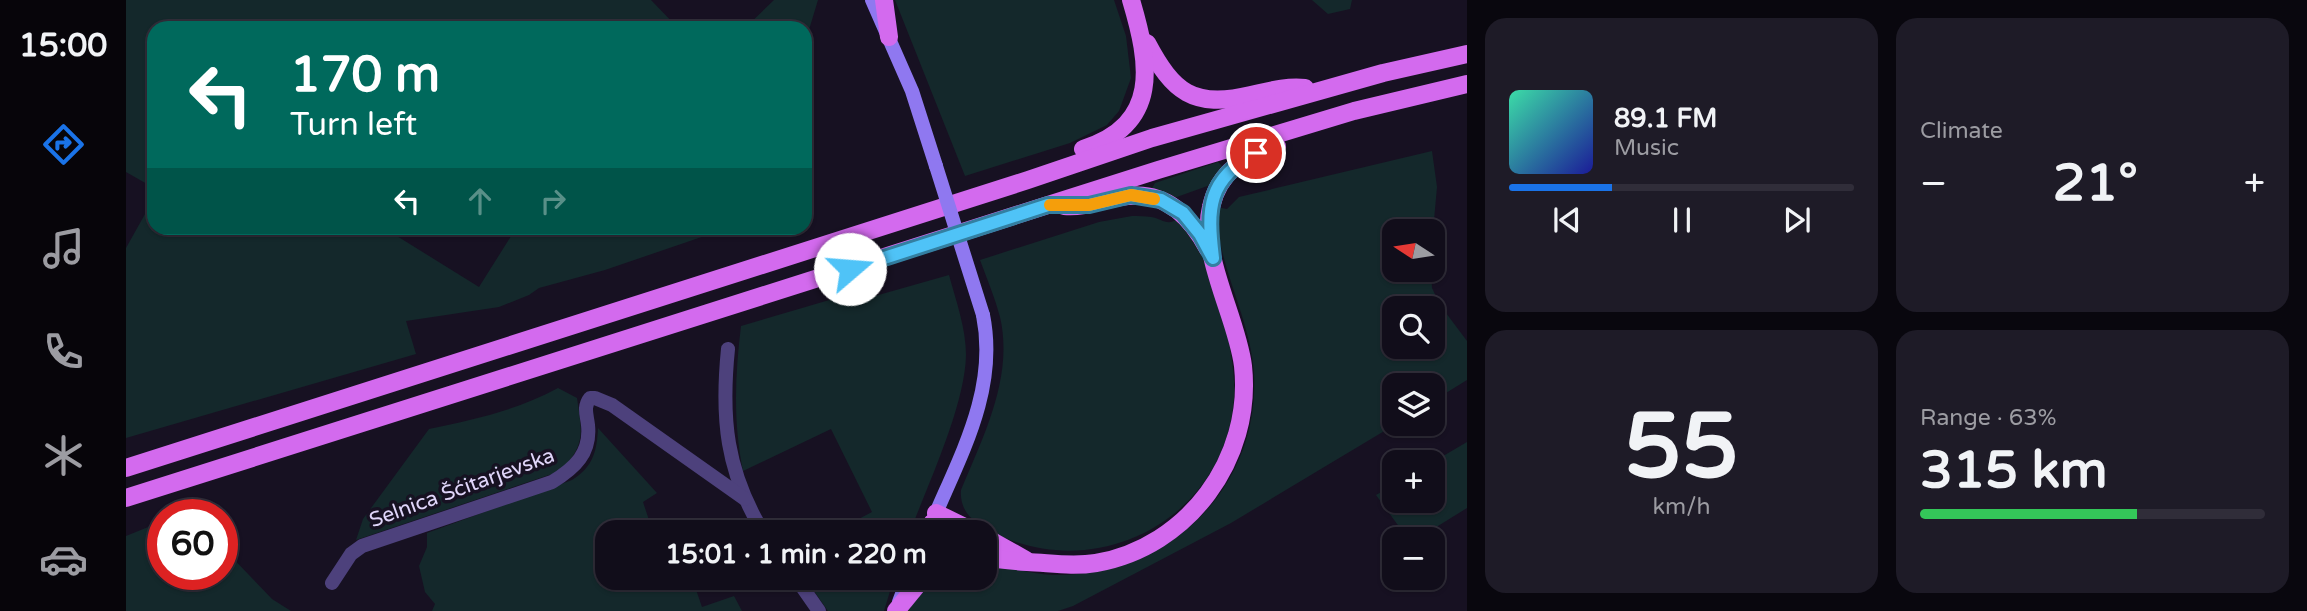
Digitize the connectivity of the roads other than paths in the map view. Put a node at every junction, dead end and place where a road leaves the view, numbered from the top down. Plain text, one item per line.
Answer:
1 (872, 0) edge
2 (884, 0) edge
3 (1131, 0) edge
4 (1139, 27) junction
5 (889, 37) junction
6 (1467, 54) edge
7 (1467, 84) edge
8 (1322, 90) junction
9 (1322, 121) junction
10 (1028, 180) junction
11 (1048, 205) junction
12 (1213, 258) junction
13 (728, 349) dead end
14 (126, 468) edge
15 (126, 499) edge
16 (745, 499) junction
17 (756, 520) edge
18 (935, 520) edge
19 (997, 544) edge
20 (997, 558) edge
21 (1029, 562) junction
22 (332, 583) dead end
23 (804, 590) edge
24 (904, 590) edge
25 (913, 590) edge
26 (819, 611) edge
27 (896, 611) edge

1 - 5 street
2 - 5 main road
3 - 4 main road
4 - 8 main road
4 - 10 main road
5 - 18 street, bridge
6 - 8 main road
7 - 9 main road
8 - 10 main road
9 - 11 main road
9 - 12 main road
10 - 14 main road
11 - 12 main road
11 - 15 main road
12 - 21 main road
13 - 16 street, Selnica Šćitarjevska
16 - 17 street, Selnica Šćitarjevska
16 - 22 street, Selnica Šćitarjevska
19 - 21 main road
20 - 21 main road
23 - 26 street
24 - 27 street
25 - 27 main road

